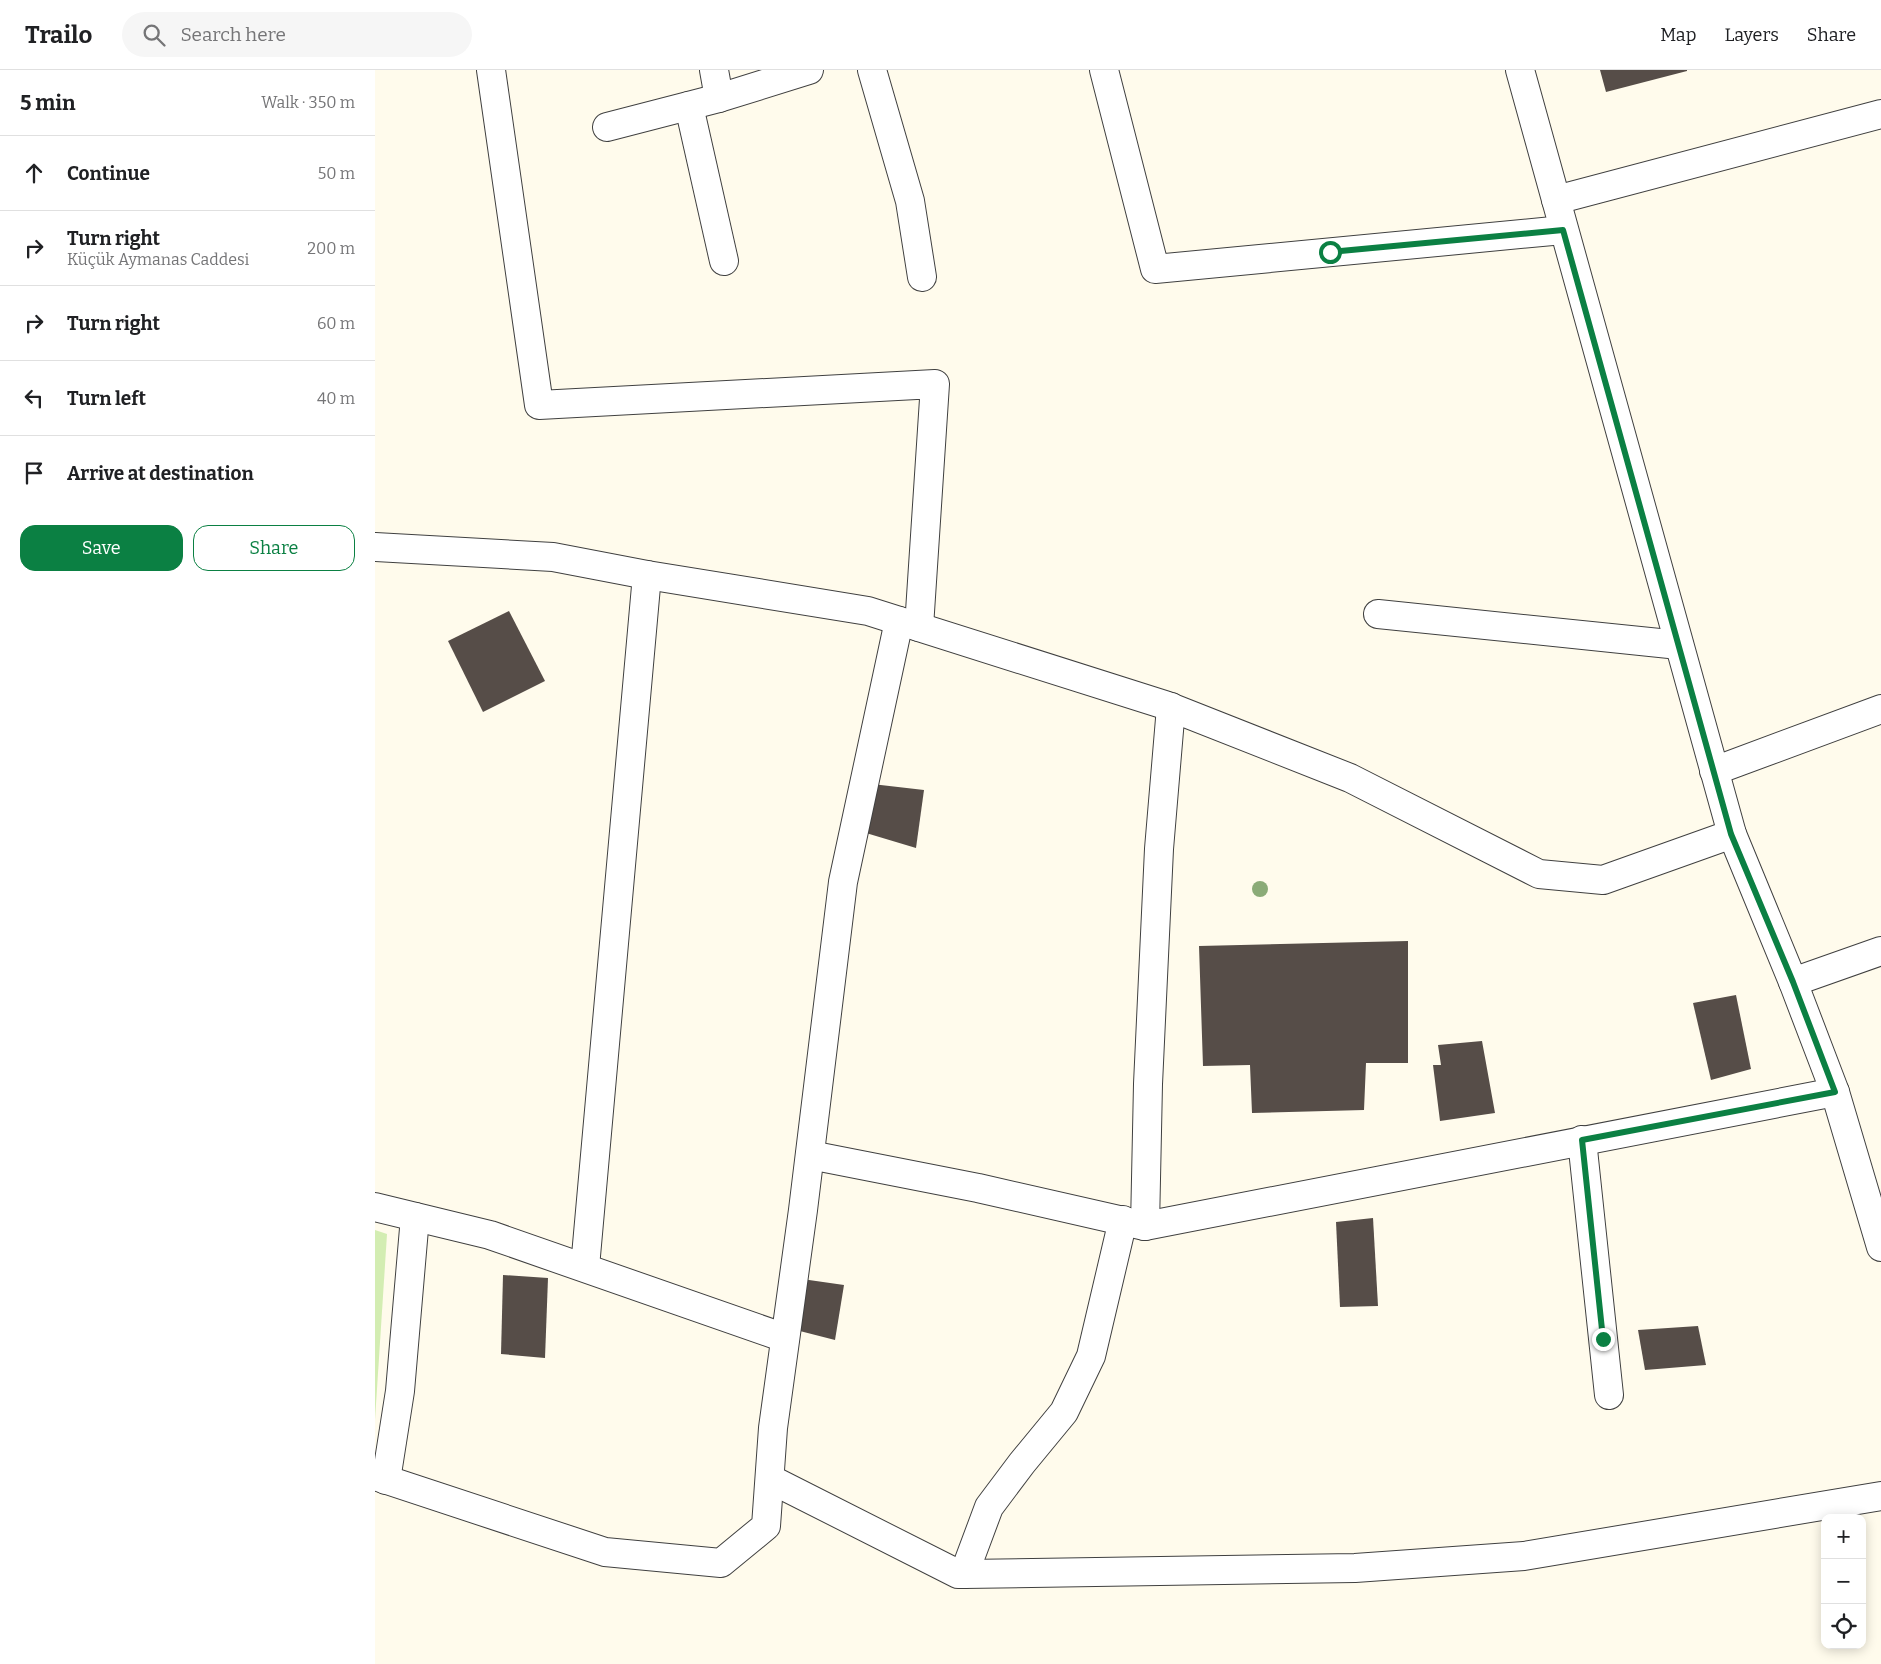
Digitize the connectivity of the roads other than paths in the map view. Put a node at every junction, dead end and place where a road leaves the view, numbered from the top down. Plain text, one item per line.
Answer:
1 (491, 70) edge
2 (714, 70) edge
3 (809, 70) edge
4 (872, 70) edge
5 (1104, 70) edge
6 (1520, 70) edge
7 (719, 98) junction
8 (689, 106) junction
9 (1881, 114) edge
10 (607, 127) dead end
11 (1556, 200) junction
12 (1563, 230) junction
13 (724, 261) dead end
14 (922, 277) dead end
15 (375, 547) edge
16 (647, 575) junction
17 (1378, 614) dead end
18 (909, 624) junction
19 (1679, 645) junction
20 (1171, 707) junction
21 (1881, 709) edge
22 (1714, 771) junction
23 (1731, 834) junction
24 (1881, 951) edge
25 (1793, 982) junction
26 (1835, 1092) junction
27 (1582, 1140) junction
28 (810, 1155) junction
29 (375, 1207) edge
30 (415, 1217) junction
31 (1134, 1223) junction
32 (1881, 1247) edge
33 (585, 1267) junction
34 (785, 1338) junction
35 (1609, 1394) dead end
36 (380, 1478) edge
37 (770, 1479) junction
38 (1881, 1496) edge
39 (964, 1574) junction

1 - 18 street
2 - 7 street
3 - 7 street
4 - 14 street
5 - 12 street
6 - 11 street
7 - 8 street
8 - 10 street
8 - 13 street
9 - 11 street
11 - 12 street
12 - 19 street
15 - 16 street
16 - 18 street
16 - 33 street
17 - 19 street
18 - 20 street
18 - 28 street
19 - 22 street
20 - 23 street
20 - 31 street
21 - 22 street
22 - 23 street
23 - 25 street
24 - 25 street
25 - 26 street
26 - 27 street
26 - 32 street
27 - 31 street
27 - 35 street
28 - 31 street
28 - 34 street
29 - 30 street
30 - 33 street
30 - 36 street
31 - 39 street
33 - 34 street
34 - 37 street
36 - 37 street
37 - 39 street
38 - 39 street

